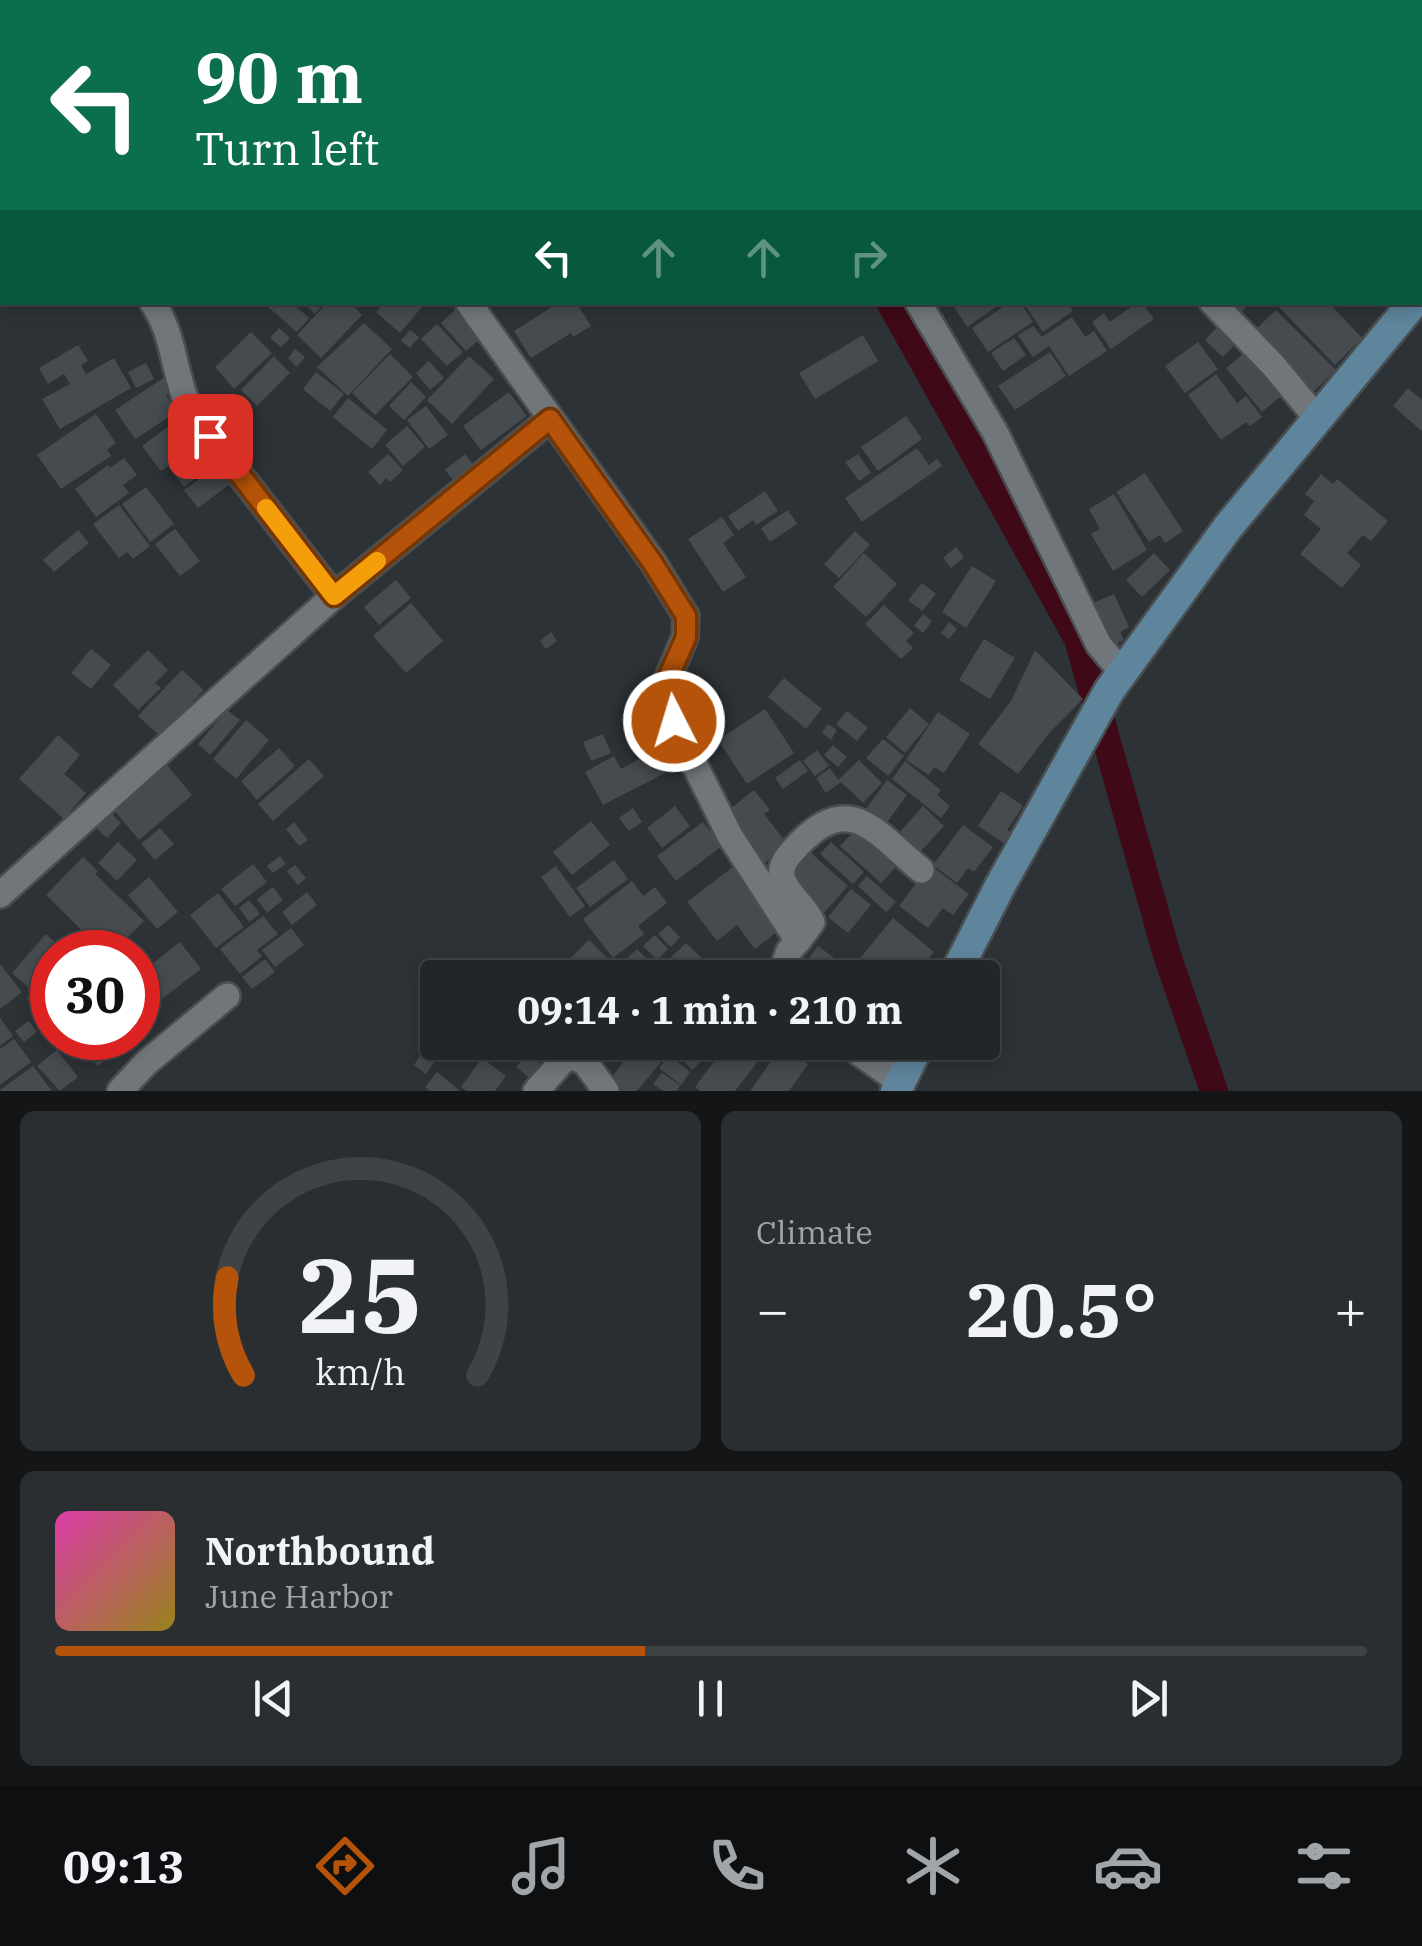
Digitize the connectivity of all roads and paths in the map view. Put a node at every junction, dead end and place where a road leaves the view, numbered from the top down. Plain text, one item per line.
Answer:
1 (154, 305) edge
2 (470, 305) edge
3 (920, 305) edge
4 (1215, 305) edge
5 (1411, 305) edge
6 (1316, 416) junction
7 (550, 419) junction
8 (334, 596) junction
9 (1116, 682) junction
10 (921, 870) dead end
11 (0, 895) edge
12 (798, 941) junction
13 (785, 960) edge
14 (963, 960) edge
15 (227, 996) dead end
16 (866, 1060) edge
17 (911, 1060) edge
18 (898, 1086) edge
19 (120, 1091) edge
20 (536, 1091) edge
21 (606, 1091) edge

1 - 8 street
2 - 7 street
3 - 9 street
4 - 6 street
5 - 6 main road
6 - 9 main road
7 - 8 street
7 - 12 street
8 - 11 street
9 - 14 main road
10 - 12 street
12 - 13 street
15 - 19 street
16 - 18 street
17 - 18 main road
20 - 21 street

